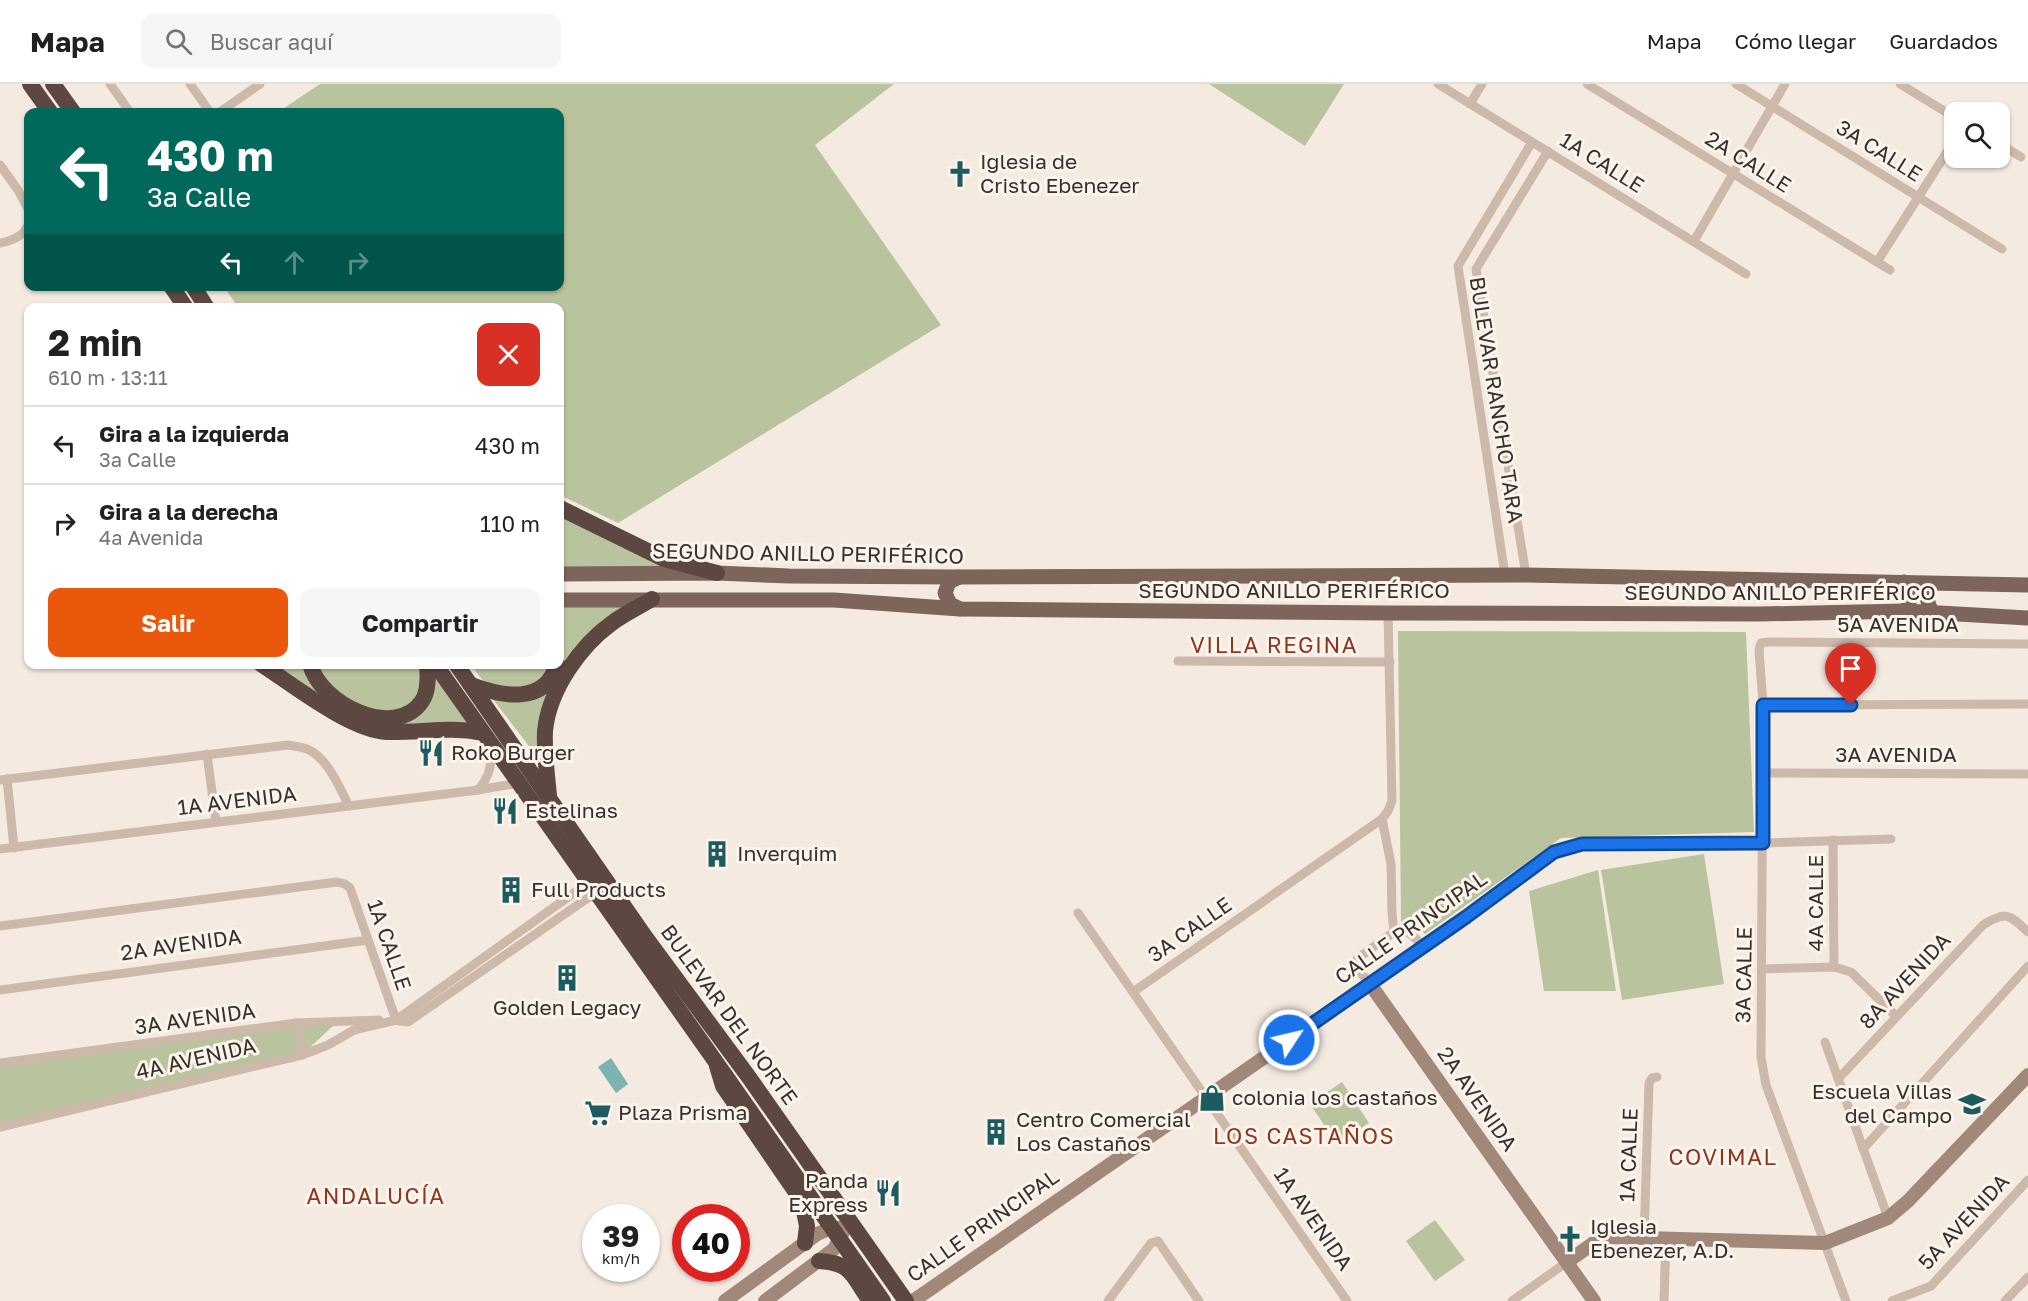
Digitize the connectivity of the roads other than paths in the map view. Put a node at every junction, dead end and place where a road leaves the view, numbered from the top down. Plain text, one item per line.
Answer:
1 (30, 84) edge
2 (53, 84) edge
3 (110, 84) edge
4 (190, 84) edge
5 (260, 84) edge
6 (1438, 84) edge
7 (1482, 84) edge
8 (1587, 84) edge
9 (1736, 84) edge
10 (1785, 84) edge
11 (1900, 84) edge
12 (1470, 104) junction
13 (1772, 106) junction
14 (47, 108) edge
15 (70, 108) edge
16 (127, 108) edge
17 (207, 108) edge
18 (226, 108) edge
19 (1944, 111) edge
20 (1532, 142) junction
21 (2010, 150) edge
22 (1548, 151) junction
23 (1944, 157) edge
24 (2021, 157) dead end
25 (0, 165) edge
26 (1733, 174) junction
27 (1919, 197) junction
28 (24, 201) edge
29 (24, 231) edge
30 (1694, 242) junction
31 (0, 243) edge
32 (2002, 249) dead end
33 (1877, 262) junction
34 (1890, 270) dead end
35 (1746, 274) dead end
36 (1479, 294) junction
37 (1461, 296) junction
38 (564, 510) edge
39 (717, 573) junction
40 (564, 574) edge
41 (1505, 575) junction
42 (1526, 575) junction
43 (960, 577) junction
44 (1904, 582) junction
45 (1932, 584) junction
46 (2028, 585) edge
47 (652, 599) junction
48 (564, 600) edge
49 (960, 609) junction
50 (1905, 611) junction
51 (1388, 613) junction
52 (1933, 613) junction
53 (2028, 618) edge
54 (1768, 642) joint
55 (2028, 644) edge
56 (1178, 661) dead end
57 (1390, 662) junction
58 (269, 669) edge
59 (311, 669) edge
60 (428, 669) edge
61 (439, 669) edge
62 (459, 669) edge
63 (554, 669) edge
64 (471, 686) junction
65 (2028, 704) edge
66 (1763, 705) junction
67 (486, 736) junction
68 (207, 754) junction
69 (1763, 773) junction
70 (2028, 774) edge
71 (3, 780) edge
72 (519, 783) junction
73 (478, 790) junction
74 (550, 800) junction
75 (349, 806) junction
76 (1382, 819) junction
77 (216, 822) junction
78 (1891, 839) dead end
79 (1833, 840) junction
80 (1763, 843) junction
81 (14, 848) junction
82 (0, 849) edge
83 (592, 888) junction
84 (1077, 914) dead end
85 (0, 926) edge
86 (1394, 932) junction
87 (2028, 932) edge
88 (368, 940) junction
89 (1423, 945) junction
90 (1834, 966) junction
91 (2028, 966) edge
92 (1762, 969) junction
93 (1370, 984) junction
94 (0, 990) edge
95 (1132, 992) junction
96 (1896, 1016) junction
97 (396, 1020) junction
98 (296, 1023) junction
99 (1825, 1042) dead end
100 (302, 1055) junction
101 (0, 1063) edge
102 (721, 1069) junction
103 (2028, 1075) edge
104 (1657, 1077) dead end
105 (1838, 1079) junction
106 (752, 1083) junction
107 (1207, 1098) junction
108 (0, 1127) edge
109 (1863, 1149) junction
110 (2028, 1180) edge
111 (831, 1205) junction
112 (806, 1215) junction
113 (1888, 1218) junction
114 (846, 1227) junction
115 (1644, 1238) junction
116 (1666, 1238) junction
117 (805, 1243) junction
118 (1825, 1243) junction
119 (858, 1246) junction
120 (819, 1261) junction
121 (1567, 1262) junction
122 (846, 1266) junction
123 (2028, 1277) edge
124 (726, 1301) edge
125 (765, 1301) edge
126 (870, 1301) edge
127 (884, 1301) edge
128 (898, 1301) edge
129 (906, 1301) edge
130 (913, 1301) edge
131 (1108, 1301) edge
132 (1200, 1301) edge
133 (1347, 1301) edge
134 (1512, 1301) edge
135 (1594, 1301) edge
136 (1664, 1301) edge
137 (1846, 1301) edge
138 (1892, 1301) edge
139 (2005, 1301) edge

1 - 14 highway
2 - 15 highway
3 - 16 street
4 - 17 street
5 - 18 street
6 - 12 street, 1A CALLE
7 - 12 street
8 - 26 street, 2A CALLE
9 - 13 street, 3A CALLE
10 - 13 street
11 - 19 street
12 - 20 street, 1A CALLE
13 - 26 street
13 - 27 street, 3A CALLE
20 - 22 street, 1A CALLE
20 - 37 street, BULEVAR RANCHO TARA
21 - 24 street
22 - 30 street, 1A CALLE
22 - 36 street, BULEVAR RANCHO TARA
23 - 27 street
25 - 28 street
26 - 30 street
26 - 33 street, 2A CALLE
27 - 32 street, 3A CALLE
27 - 33 street
29 - 31 street
30 - 35 street, 1A CALLE
33 - 34 street, 2A CALLE
36 - 37 street
36 - 42 street, BULEVAR RANCHO TARA
37 - 41 street, BULEVAR RANCHO TARA
38 - 39 highway
39 - 40 main road, SEGUNDO ANILLO PERIFÉRICO
39 - 43 main road, SEGUNDO ANILLO PERIFÉRICO
41 - 42 main road, SEGUNDO ANILLO PERIFÉRICO
41 - 43 main road, SEGUNDO ANILLO PERIFÉRICO
42 - 44 main road, SEGUNDO ANILLO PERIFÉRICO
43 - 49 main road
44 - 45 main road, SEGUNDO ANILLO PERIFÉRICO
44 - 50 main road
45 - 46 main road, SEGUNDO ANILLO PERIFÉRICO
45 - 52 main road
47 - 48 main road, SEGUNDO ANILLO PERIFÉRICO
47 - 49 main road, SEGUNDO ANILLO PERIFÉRICO
47 - 74 highway
49 - 51 main road, SEGUNDO ANILLO PERIFÉRICO
50 - 51 main road, SEGUNDO ANILLO PERIFÉRICO
50 - 52 main road, SEGUNDO ANILLO PERIFÉRICO
51 - 57 street
52 - 53 main road, SEGUNDO ANILLO PERIFÉRICO
54 - 55 street, 5A AVENIDA
54 - 66 street, 3A CALLE
56 - 57 street
57 - 76 street, 3A CALLE
58 - 67 highway
59 - 60 highway
61 - 67 highway, BULEVAR DEL NORTE
62 - 64 highway, BULEVAR DEL NORTE
63 - 64 highway
64 - 74 highway, BULEVAR DEL NORTE
65 - 66 street
66 - 69 street, 3A CALLE
67 - 72 highway, BULEVAR DEL NORTE
67 - 73 street
68 - 71 street
68 - 75 street
68 - 77 street
69 - 70 street, 3A AVENIDA
69 - 80 street, 3A CALLE
71 - 81 street
72 - 73 street, 1A AVENIDA
72 - 83 highway, BULEVAR DEL NORTE
73 - 75 street, 1A AVENIDA
74 - 106 highway, BULEVAR DEL NORTE
75 - 77 street, 1A AVENIDA
76 - 86 street
76 - 95 street, 3A CALLE
77 - 81 street, 1A AVENIDA
78 - 79 street
79 - 80 street
79 - 90 street, 4A CALLE
80 - 89 street, CALLE PRINCIPAL
80 - 92 street, 3A CALLE
81 - 82 street, 1A AVENIDA
83 - 97 street
83 - 102 highway, BULEVAR DEL NORTE
84 - 95 street, 1A AVENIDA
85 - 88 street, 1A CALLE
86 - 89 street
86 - 93 street, 2A AVENIDA
87 - 96 street, 8A AVENIDA
88 - 94 street, 2A AVENIDA
88 - 97 street, 1A CALLE
89 - 93 street, CALLE PRINCIPAL
90 - 92 street
90 - 96 street
91 - 109 street
92 - 118 street, 3A CALLE
93 - 107 street, CALLE PRINCIPAL
93 - 121 street, 2A AVENIDA
95 - 107 street, 1A AVENIDA
96 - 105 street, 8A AVENIDA
97 - 98 street, 3A AVENIDA
97 - 100 street, 4A AVENIDA
98 - 100 street
98 - 101 street, 3A AVENIDA
99 - 105 street
100 - 108 street, 4A AVENIDA
102 - 112 highway
102 - 127 highway, BULEVAR DEL NORTE, bridge
103 - 113 street
104 - 115 street, 1A CALLE
105 - 109 street
106 - 111 highway
106 - 129 highway, BULEVAR DEL NORTE
107 - 130 street, CALLE PRINCIPAL
107 - 133 street, 1A AVENIDA
109 - 113 street
110 - 138 street, 5A AVENIDA
111 - 112 highway
111 - 114 highway
112 - 117 highway
113 - 118 street
114 - 117 street
114 - 119 highway
114 - 120 street
115 - 116 street
115 - 121 street
116 - 118 street
116 - 136 street
117 - 124 street
118 - 137 street, 3A CALLE
119 - 122 highway
119 - 128 highway
120 - 122 highway
120 - 125 street
121 - 134 street
121 - 135 street, 2A AVENIDA
122 - 126 highway
123 - 139 street
131 - 132 street

